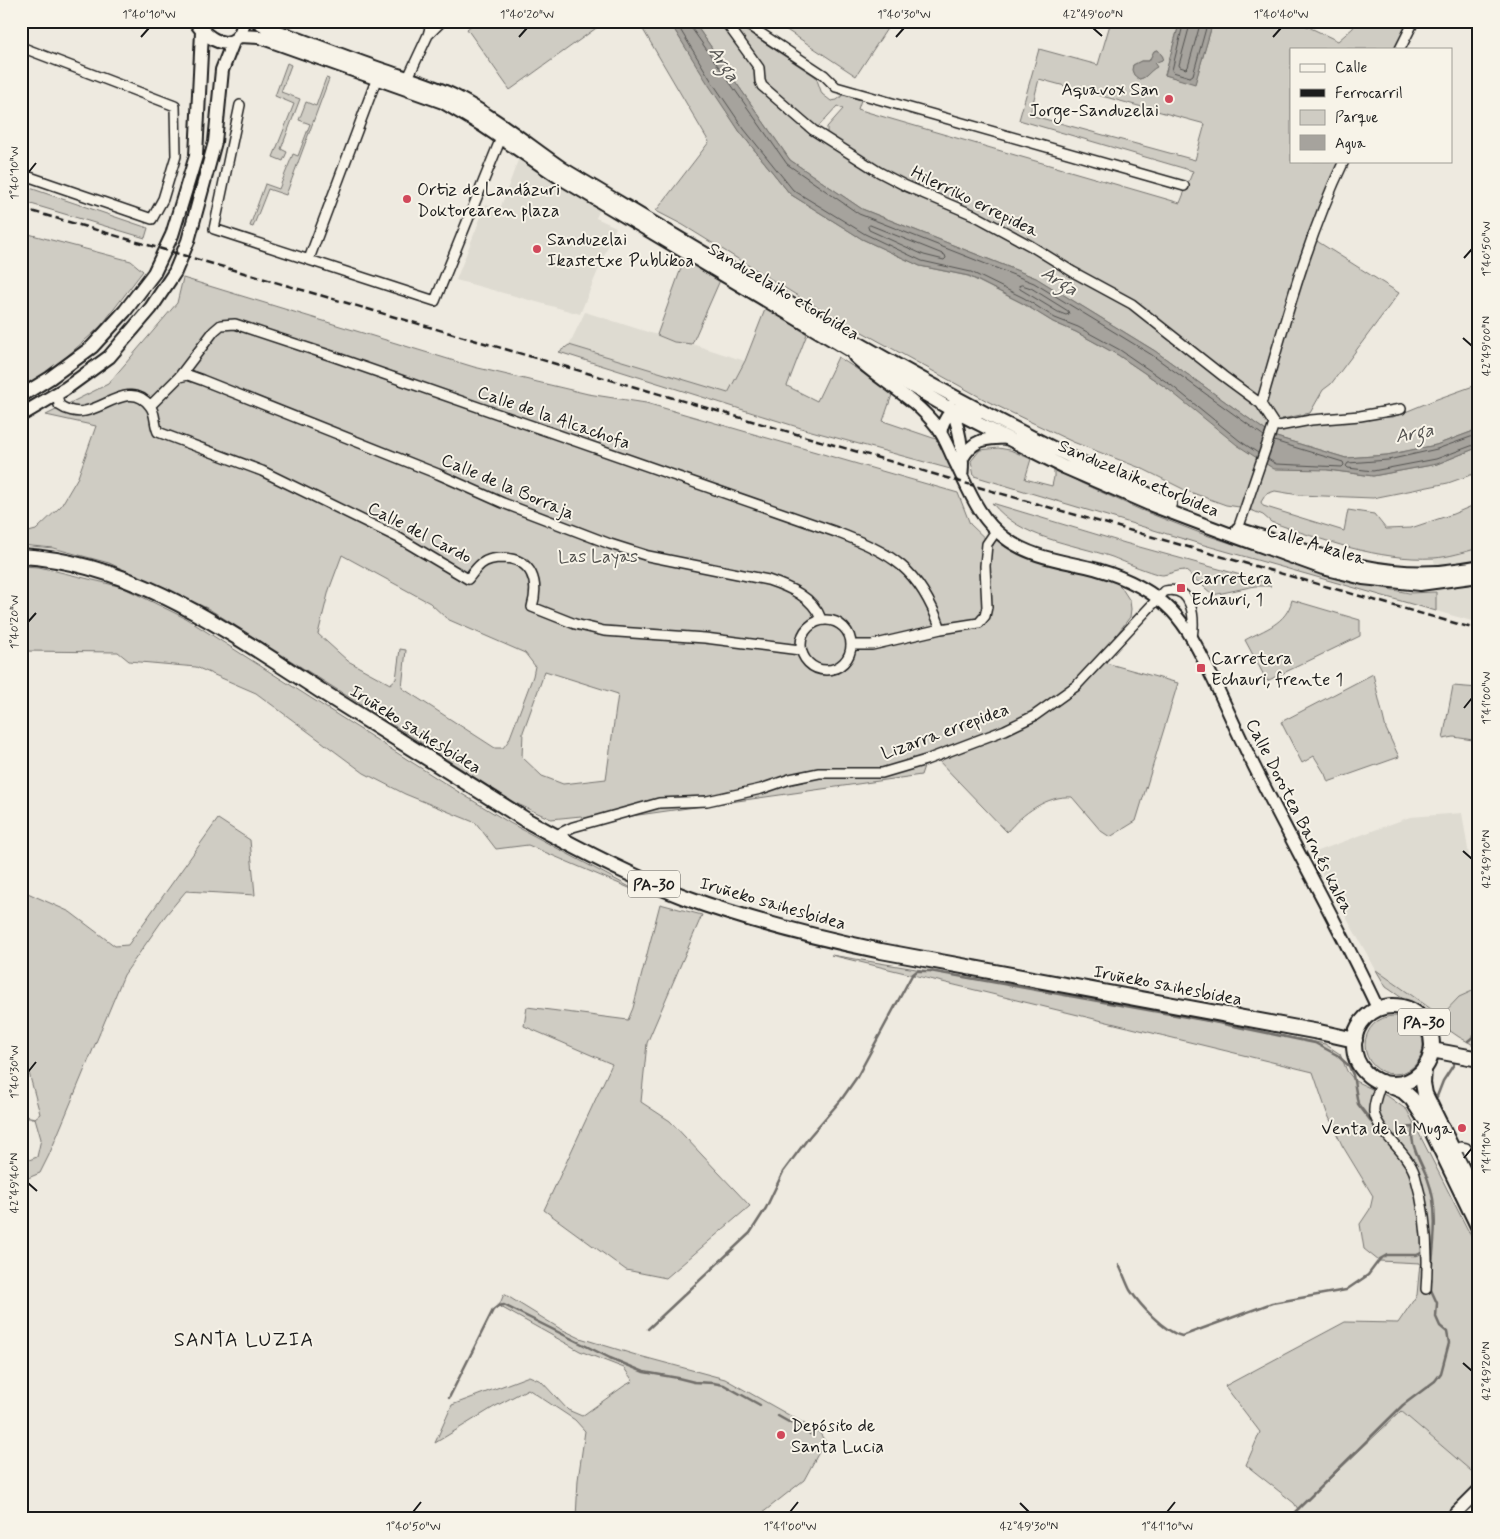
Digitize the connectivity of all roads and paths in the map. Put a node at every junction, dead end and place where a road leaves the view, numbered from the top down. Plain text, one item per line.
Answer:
1 (195, 21) edge
2 (244, 21) edge
3 (257, 21) edge
4 (432, 21) edge
5 (442, 21) edge
6 (725, 21) edge
7 (742, 21) edge
8 (1414, 21) edge
9 (202, 32) junction
10 (428, 35) junction
11 (236, 39) junction
12 (21, 47) edge
13 (1400, 48) edge
14 (378, 73) junction
15 (406, 82) junction
16 (240, 105) dead end
17 (501, 138) junction
18 (1344, 162) edge
19 (21, 174) edge
20 (1184, 186) dead end
21 (309, 259) junction
22 (851, 346) junction
23 (178, 377) junction
24 (57, 393) junction
25 (21, 396) edge
26 (1261, 404) junction
27 (150, 406) junction
28 (1401, 408) dead end
29 (952, 410) junction
30 (21, 415) edge
31 (1273, 427) junction
32 (944, 437) junction
33 (1007, 438) junction
34 (974, 443) junction
35 (960, 444) junction
36 (1052, 448) junction
37 (962, 459) junction
38 (962, 475) junction
39 (996, 531) junction
40 (1236, 533) junction
41 (21, 556) edge
42 (1479, 566) edge
43 (1479, 576) edge
44 (1157, 598) junction
45 (821, 620) junction
46 (941, 629) junction
47 (1192, 638) junction
48 (851, 645) junction
49 (800, 650) junction
50 (554, 836) junction
51 (1378, 1009) junction
52 (1355, 1040) junction
53 (1432, 1050) junction
54 (1479, 1059) edge
55 (1424, 1069) junction
56 (1381, 1082) junction
57 (1452, 1151) junction
58 (1479, 1171) edge
59 (1479, 1203) edge
60 (1479, 1228) edge
61 (1426, 1288) dead end
62 (1479, 1490) edge
63 (1479, 1508) edge
64 (1451, 1518) edge
65 (1468, 1518) edge

1 - 9 main road
2 - 11 main road
3 - 14 main road, Sanduzelaiko etorbidea
4 - 10 street
5 - 10 street
6 - 26 street, Hilerriko errepidea
7 - 20 street
8 - 13 street
9 - 11 main road, Sanduzelaiko etorbidea
9 - 25 main road
10 - 15 street
11 - 14 main road, Sanduzelaiko etorbidea
11 - 24 main road
12 - 19 street
14 - 15 main road, Sanduzelaiko etorbidea
14 - 21 street
15 - 17 main road, Sanduzelaiko etorbidea
15 - 22 main road, Sanduzelaiko etorbidea
16 - 21 street
17 - 21 street
17 - 22 main road, Sanduzelaiko etorbidea
18 - 26 street
22 - 29 main road, Sanduzelaiko etorbidea
22 - 32 street
22 - 36 main road, Sanduzelaiko etorbidea
23 - 27 street, Calle de la Alcachofa
23 - 45 street, Calle de la Borraja
23 - 46 street, Calle de la Alcachofa
24 - 27 street
24 - 30 main road
26 - 31 street, Hilerriko errepidea
27 - 49 street, Calle del Cardo
28 - 31 street
29 - 32 street
29 - 33 main road, Sanduzelaiko etorbidea
29 - 35 street
29 - 36 street
31 - 40 street
32 - 35 street
32 - 38 street
33 - 34 street
33 - 40 main road, Sanduzelaiko etorbidea
34 - 35 street
34 - 37 street
35 - 37 street
36 - 40 main road, Sanduzelaiko etorbidea
37 - 38 street
38 - 39 street
39 - 44 street
39 - 46 street
40 - 42 main road, Calle A kalea
40 - 43 main road, Calle A kalea
41 - 50 main road, Iruñeko saihesbidea / PA-30
44 - 47 street
44 - 47 street
44 - 50 street, Lizarra errepidea
45 - 48 street
45 - 49 street
46 - 48 street
47 - 51 street, Calle Dorotea Barnés kalea
48 - 49 street
50 - 52 main road, Iruñeko saihesbidea / PA-30
51 - 52 main road, PA-30
51 - 53 main road, PA-30
52 - 56 main road
53 - 54 main road, PA-30
53 - 55 main road, PA-30
55 - 56 main road
55 - 57 main road
56 - 60 main road
56 - 61 street
57 - 58 street
57 - 59 main road
62 - 64 street
63 - 65 street

